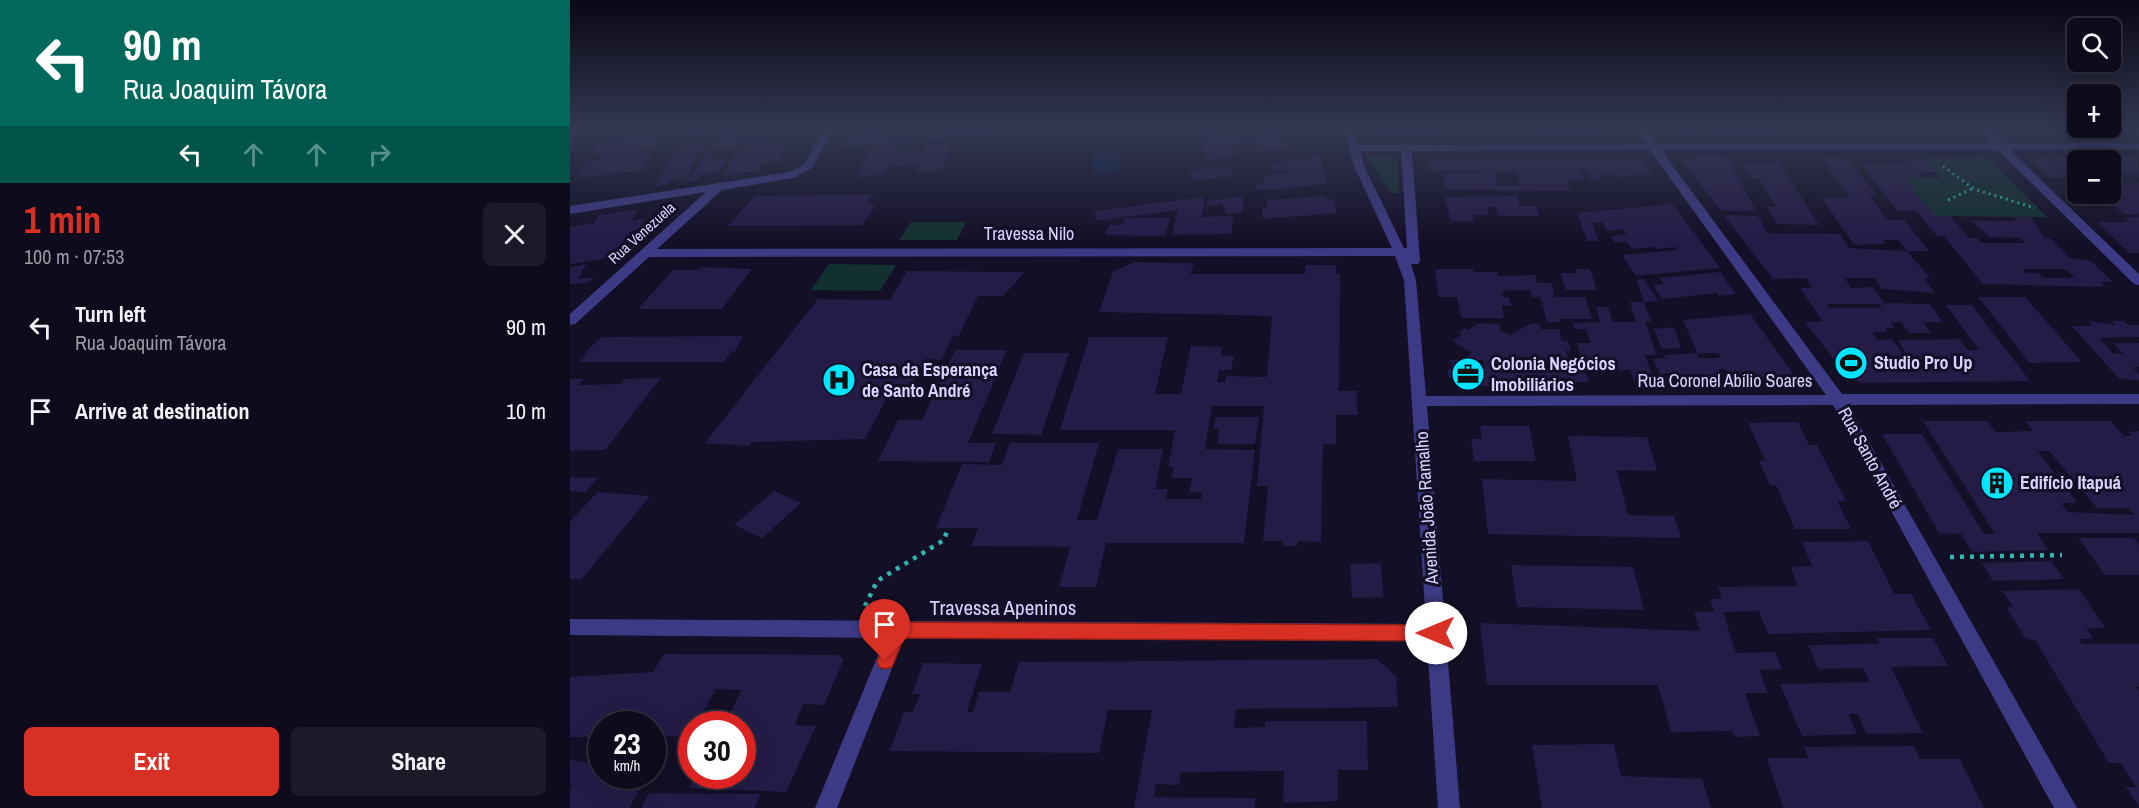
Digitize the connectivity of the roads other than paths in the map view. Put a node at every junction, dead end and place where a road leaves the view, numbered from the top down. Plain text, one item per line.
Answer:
1 (804, 168) edge
2 (1360, 168) edge
3 (1408, 168) edge
4 (1668, 168) edge
5 (2022, 168) edge
6 (717, 188) junction
7 (570, 210) edge
8 (1400, 252) junction
9 (1414, 252) junction
10 (644, 253) junction
11 (1410, 280) junction
12 (2139, 281) edge
13 (570, 321) edge
14 (2139, 399) edge
15 (1838, 400) junction
16 (1419, 401) junction
17 (570, 627) edge
18 (898, 630) junction
19 (1436, 633) junction
20 (826, 808) edge
21 (1449, 808) edge
22 (2066, 808) edge

1 - 6 street
2 - 8 street, Avenida João Ramalho
3 - 9 street, Avenida João Ramalho
4 - 15 street, Rua Santo André
5 - 12 street
6 - 7 street
6 - 10 street, Rua Venezuela
8 - 9 street, Travessa Nilo
8 - 10 street, Travessa Nilo
8 - 11 street, Avenida João Ramalho
9 - 11 street, Avenida João Ramalho
10 - 13 street, Rua Venezuela
11 - 16 street, Avenida João Ramalho
14 - 15 street, Rua Coronel Abílio Soares
15 - 16 street, Rua Coronel Abílio Soares
15 - 22 street, Rua Santo André
16 - 19 street, Avenida João Ramalho
17 - 18 street, Travessa Apeninos
18 - 19 street, Travessa Apeninos
18 - 20 street
19 - 21 street, Avenida João Ramalho

